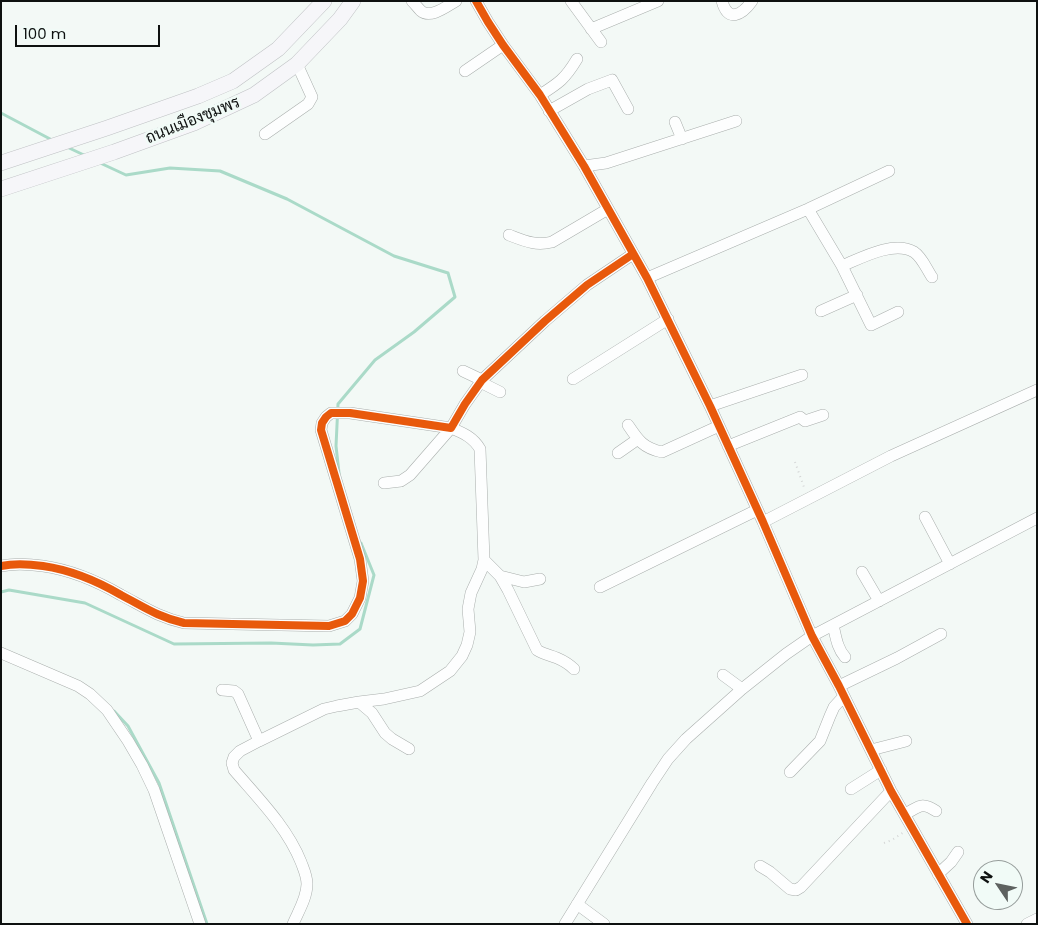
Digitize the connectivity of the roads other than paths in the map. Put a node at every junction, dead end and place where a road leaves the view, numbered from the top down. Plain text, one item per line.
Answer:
1 (324, 1) edge
2 (353, 1) edge
3 (412, 1) edge
4 (456, 1) edge
5 (476, 1) edge
6 (570, 1) edge
7 (657, 1) edge
8 (722, 1) edge
9 (752, 1) edge
10 (591, 28) junction
11 (601, 42) dead end
12 (502, 45) junction
13 (577, 59) dead end
14 (297, 64) junction
15 (465, 71) dead end
16 (540, 96) junction
17 (628, 109) dead end
18 (549, 112) junction
19 (736, 121) dead end
20 (674, 122) dead end
21 (265, 134) dead end
22 (682, 139) junction
23 (1, 163) edge
24 (584, 166) junction
25 (889, 171) dead end
26 (1, 189) edge
27 (608, 209) junction
28 (808, 209) junction
29 (508, 235) dead end
30 (633, 254) junction
31 (842, 266) junction
32 (932, 277) dead end
33 (647, 278) junction
34 (857, 296) junction
35 (821, 311) dead end
36 (898, 312) dead end
37 (668, 319) junction
38 (463, 370) dead end
39 (802, 375) dead end
40 (573, 379) dead end
41 (481, 381) junction
42 (1037, 390) edge
43 (500, 392) dead end
44 (710, 406) junction
45 (823, 415) dead end
46 (628, 425) dead end
47 (719, 426) junction
48 (451, 428) junction
49 (638, 439) junction
50 (728, 446) junction
51 (618, 453) dead end
52 (384, 483) dead end
53 (757, 510) junction
54 (925, 517) dead end
55 (1037, 518) edge
56 (763, 522) junction
57 (484, 560) junction
58 (950, 564) junction
59 (1, 566) edge
60 (862, 572) dead end
61 (500, 576) junction
62 (540, 579) dead end
63 (600, 587) dead end
64 (879, 601) junction
65 (833, 625) junction
66 (941, 634) dead end
67 (812, 636) junction
68 (1, 653) edge
69 (845, 657) dead end
70 (574, 669) dead end
71 (723, 675) dead end
72 (839, 686) junction
73 (742, 688) junction
74 (222, 690) dead end
75 (844, 696) junction
76 (359, 702) junction
77 (259, 741) junction
78 (906, 741) dead end
79 (409, 749) dead end
80 (871, 750) junction
81 (881, 770) junction
82 (790, 772) dead end
83 (851, 789) dead end
84 (891, 791) junction
85 (936, 811) dead end
86 (905, 814) junction
87 (958, 852) dead end
88 (760, 866) dead end
89 (938, 874) junction
90 (577, 904) junction
91 (1037, 919) edge
92 (200, 924) edge
93 (293, 924) edge
94 (565, 924) edge
95 (604, 924) edge
96 (967, 924) edge
97 (1027, 924) edge

1 - 23 main road, ถนนเมืองชุมพร
2 - 14 main road, ถนนเมืองชุมพร
3 - 4 street
5 - 12 street
6 - 10 street
7 - 10 street
8 - 9 street
10 - 11 street
12 - 15 street
12 - 16 street
13 - 16 street
14 - 21 street
14 - 26 main road, ถนนเมืองชุมพร
16 - 18 street
17 - 18 street
18 - 24 street
19 - 22 street
20 - 22 street
22 - 24 street
24 - 27 street
25 - 28 street
27 - 29 street
27 - 30 street
28 - 31 street
28 - 33 street
30 - 33 street
30 - 41 street
31 - 32 street
31 - 34 street
33 - 37 street
34 - 35 street
34 - 36 street
37 - 40 street
37 - 44 street
38 - 41 street
39 - 44 street
41 - 43 street
41 - 48 street
42 - 56 street
44 - 47 street
45 - 50 street
46 - 49 street
47 - 49 street
47 - 50 street
48 - 52 street
48 - 57 street
48 - 59 street
49 - 51 street
50 - 53 street
53 - 56 street
53 - 63 street
54 - 58 street
55 - 58 street
56 - 67 street
57 - 61 street
57 - 76 street
58 - 64 street
60 - 64 street
61 - 62 street
61 - 70 street
64 - 65 street
65 - 67 street
65 - 69 street
66 - 72 street
67 - 72 street
67 - 73 street
68 - 92 street
71 - 73 street
72 - 75 street
73 - 90 street
74 - 77 street
75 - 80 street
75 - 82 street
76 - 77 street
76 - 79 street
77 - 93 street
78 - 80 street
80 - 81 street
81 - 83 street
81 - 84 street
84 - 86 street
84 - 88 street
85 - 86 street
86 - 89 street
87 - 89 street
89 - 96 street
90 - 94 street
90 - 95 street
91 - 97 street

